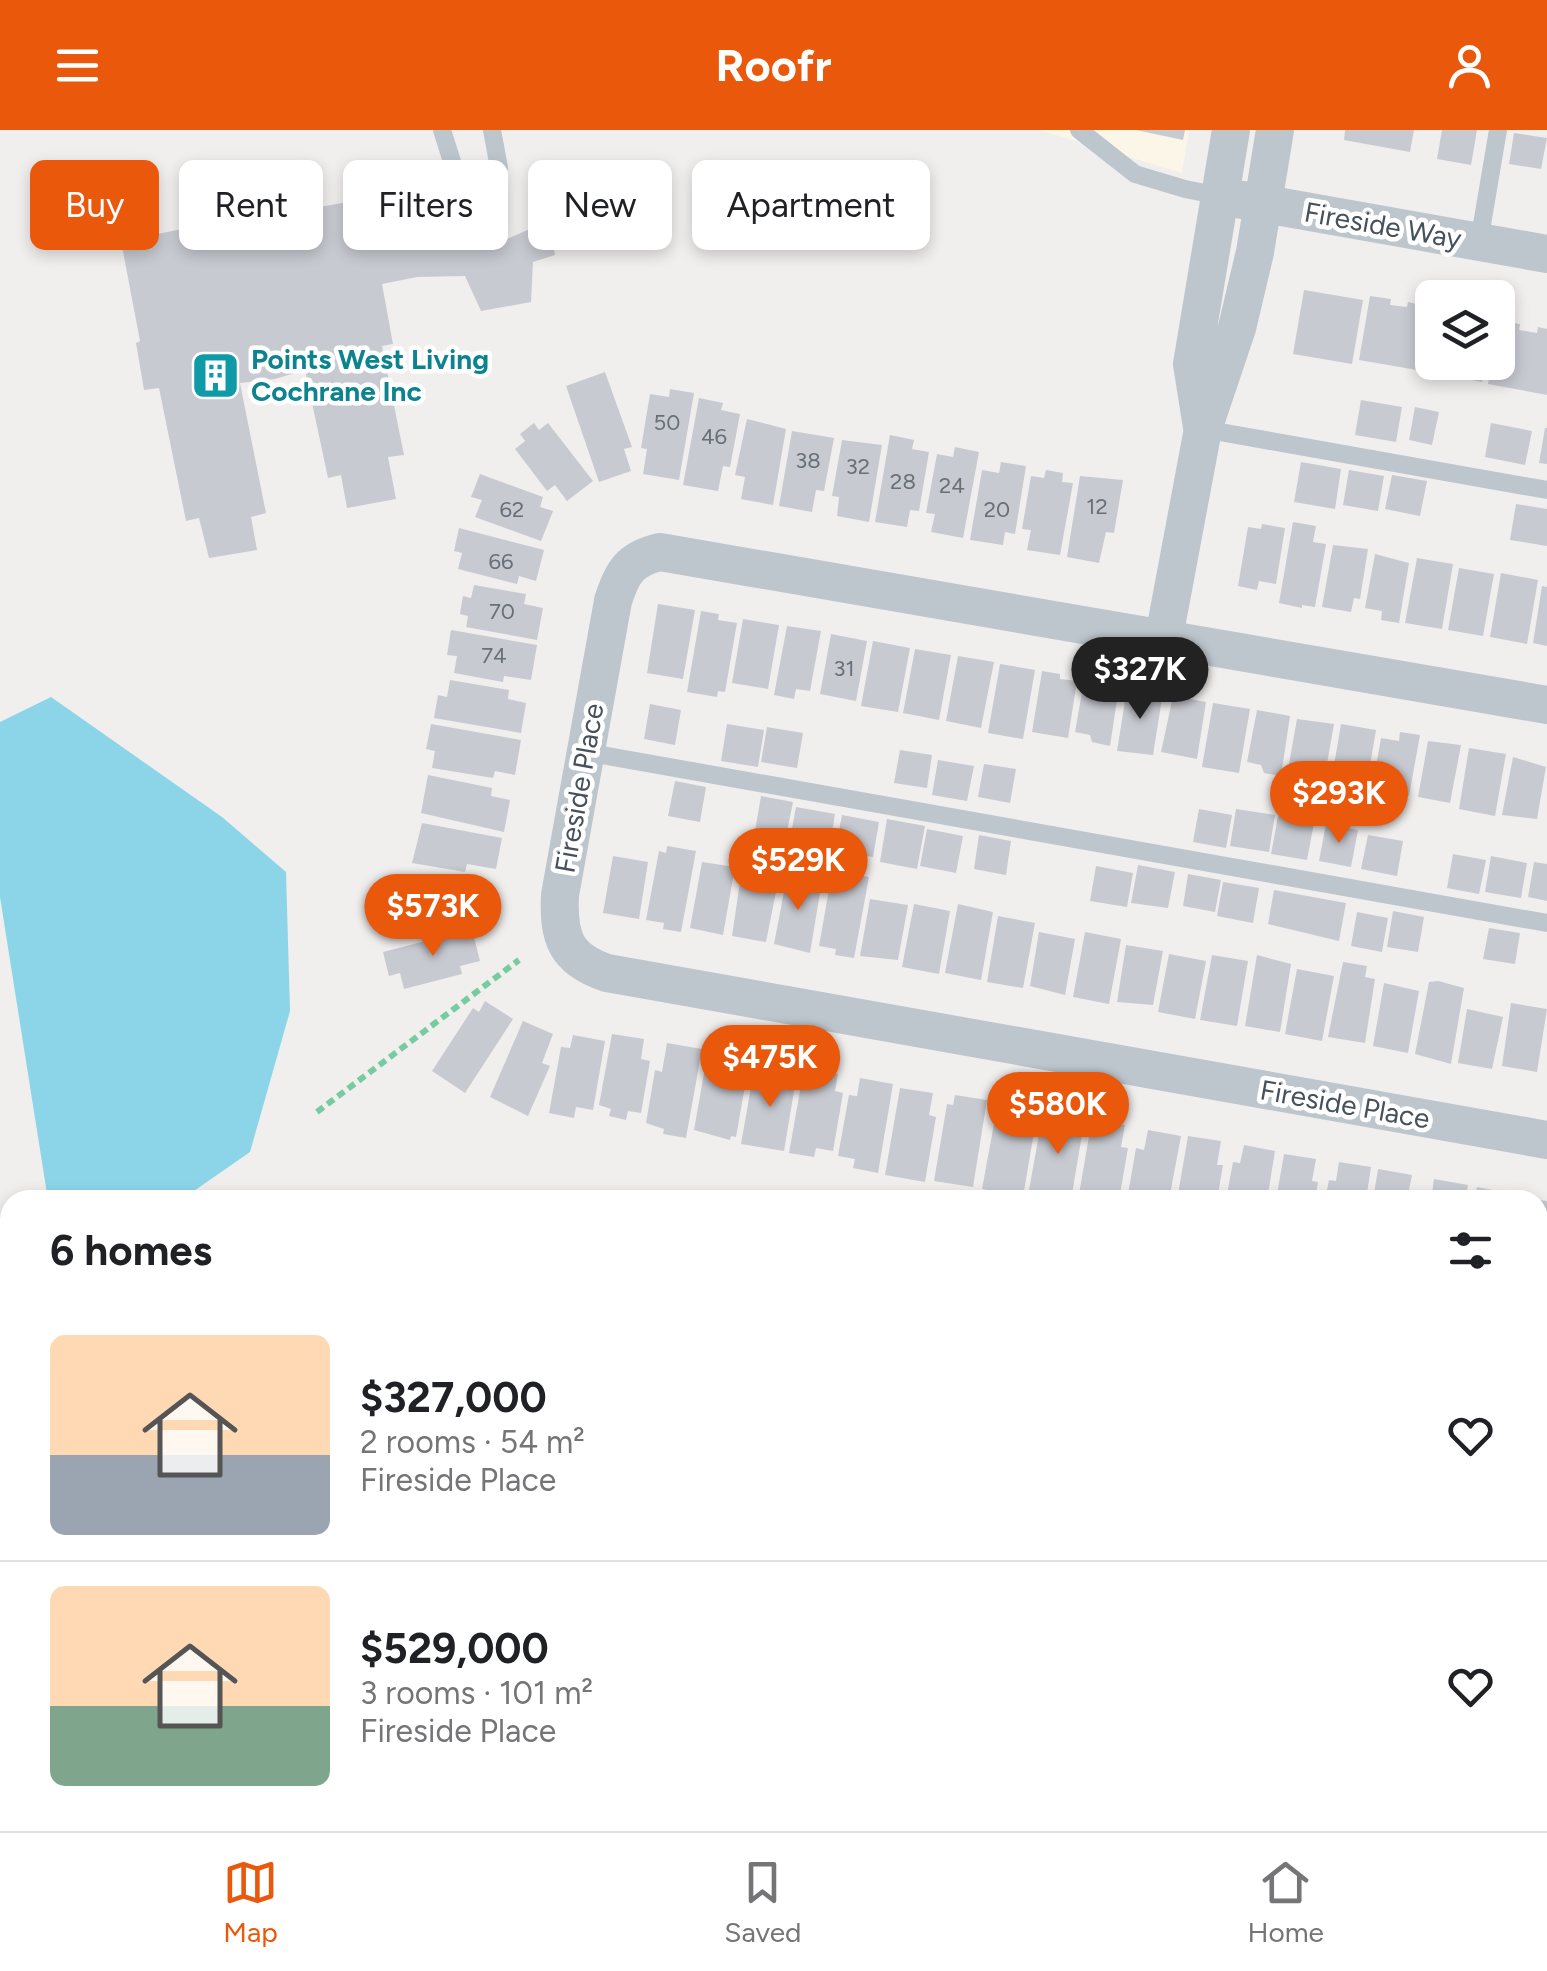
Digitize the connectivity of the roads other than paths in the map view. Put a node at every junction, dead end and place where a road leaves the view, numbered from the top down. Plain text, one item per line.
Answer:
1 (442, 130) edge
2 (492, 130) edge
3 (1079, 130) edge
4 (1231, 130) edge
5 (1276, 130) edge
6 (1498, 130) edge
7 (1220, 196) junction
8 (1264, 204) junction
9 (1479, 242) junction
10 (1547, 254) edge
11 (1202, 430) junction
12 (1547, 490) edge
13 (1164, 637) junction
14 (1547, 706) edge
15 (585, 752) junction
16 (1547, 923) edge
17 (1547, 1140) edge

1 - 2 lane
3 - 7 lane
4 - 7 street
5 - 8 street
6 - 9 lane
7 - 8 street, Fireside Way
7 - 11 street
8 - 9 street, Fireside Way
8 - 11 street
9 - 10 street, Fireside Way
11 - 12 lane
11 - 13 street
13 - 14 street, Fireside Place
13 - 15 street, Fireside Place
15 - 16 lane
15 - 17 street, Fireside Place

